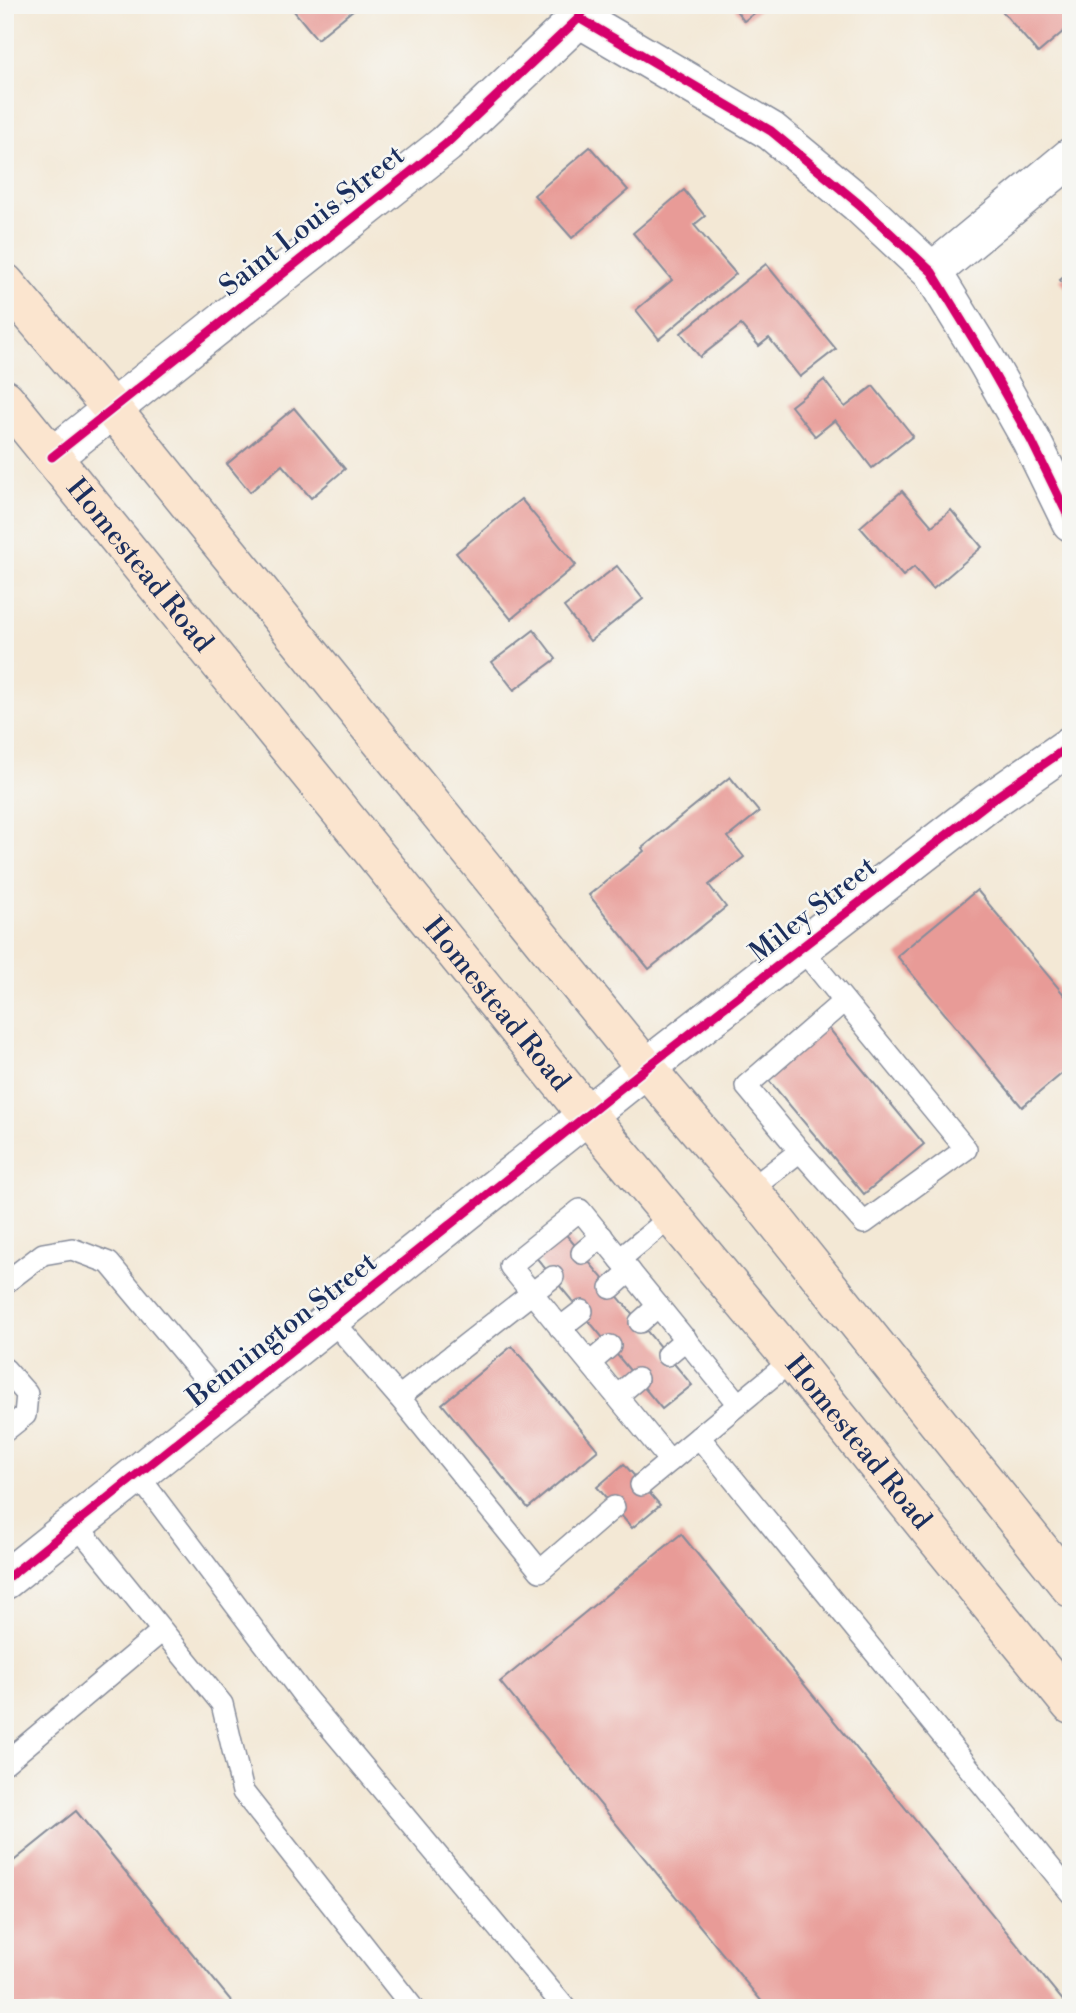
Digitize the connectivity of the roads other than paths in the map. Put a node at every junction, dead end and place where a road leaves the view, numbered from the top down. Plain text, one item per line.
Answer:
1 (583, 11) edge
2 (1071, 158) edge
3 (932, 272) junction
4 (5, 283) edge
5 (5, 399) edge
6 (112, 409) junction
7 (52, 457) junction
8 (1071, 522) edge
9 (1071, 745) edge
10 (800, 948) junction
11 (844, 1001) junction
12 (646, 1068) junction
13 (588, 1116) junction
14 (800, 1151) junction
15 (750, 1190) junction
16 (672, 1216) junction
17 (602, 1237) junction
18 (582, 1253) dead end
19 (625, 1265) junction
20 (9, 1273) edge
21 (553, 1277) dead end
22 (611, 1288) dead end
23 (532, 1293) junction
24 (658, 1306) junction
25 (582, 1311) dead end
26 (332, 1320) junction
27 (639, 1322) dead end
28 (560, 1328) junction
29 (686, 1339) junction
30 (610, 1346) dead end
31 (667, 1355) dead end
32 (792, 1360) junction
33 (590, 1363) junction
34 (5, 1369) edge
35 (638, 1379) dead end
36 (617, 1396) junction
37 (399, 1397) junction
38 (226, 1402) junction
39 (738, 1404) junction
40 (5, 1431) edge
41 (699, 1437) junction
42 (670, 1461) junction
43 (138, 1474) junction
44 (641, 1485) dead end
45 (614, 1507) dead end
46 (75, 1523) junction
47 (5, 1580) edge
48 (1071, 1588) edge
49 (162, 1631) junction
50 (1071, 1706) edge
51 (5, 1762) edge
52 (1071, 1893) edge
53 (413, 2008) edge
54 (565, 2008) edge

1 - 3 street
1 - 6 street, Saint Louis Street
2 - 3 street
3 - 8 street
4 - 6 main road
5 - 7 main road, Homestead Road
6 - 7 street, Saint Louis Street
6 - 12 main road
7 - 13 main road, Homestead Road
9 - 10 street, Miley Street
10 - 11 lane
10 - 12 street, Miley Street
11 - 14 lane
11 - 14 lane
12 - 13 street, Miley Street
12 - 15 main road
13 - 16 main road, Homestead Road
13 - 26 street, Bennington Street
14 - 15 lane
15 - 48 main road
16 - 19 lane
16 - 32 main road, Homestead Road
17 - 18 lane
17 - 19 lane
17 - 23 lane
19 - 22 lane
19 - 24 lane
20 - 38 lane
21 - 23 lane
23 - 28 lane
23 - 37 lane
24 - 27 lane
24 - 29 lane
25 - 28 lane
26 - 37 lane
26 - 38 street, Bennington Street
28 - 33 lane
29 - 31 lane
29 - 39 lane
30 - 33 lane
32 - 39 lane
32 - 50 main road, Homestead Road
33 - 36 lane
34 - 40 lane
35 - 36 lane
36 - 42 lane
37 - 45 lane
38 - 43 street, Bennington Street
39 - 41 lane
41 - 42 lane
41 - 52 lane
42 - 44 lane
43 - 46 street, Bennington Street
43 - 54 lane
46 - 47 street, Bennington Street
46 - 49 lane
49 - 51 lane
49 - 53 lane

